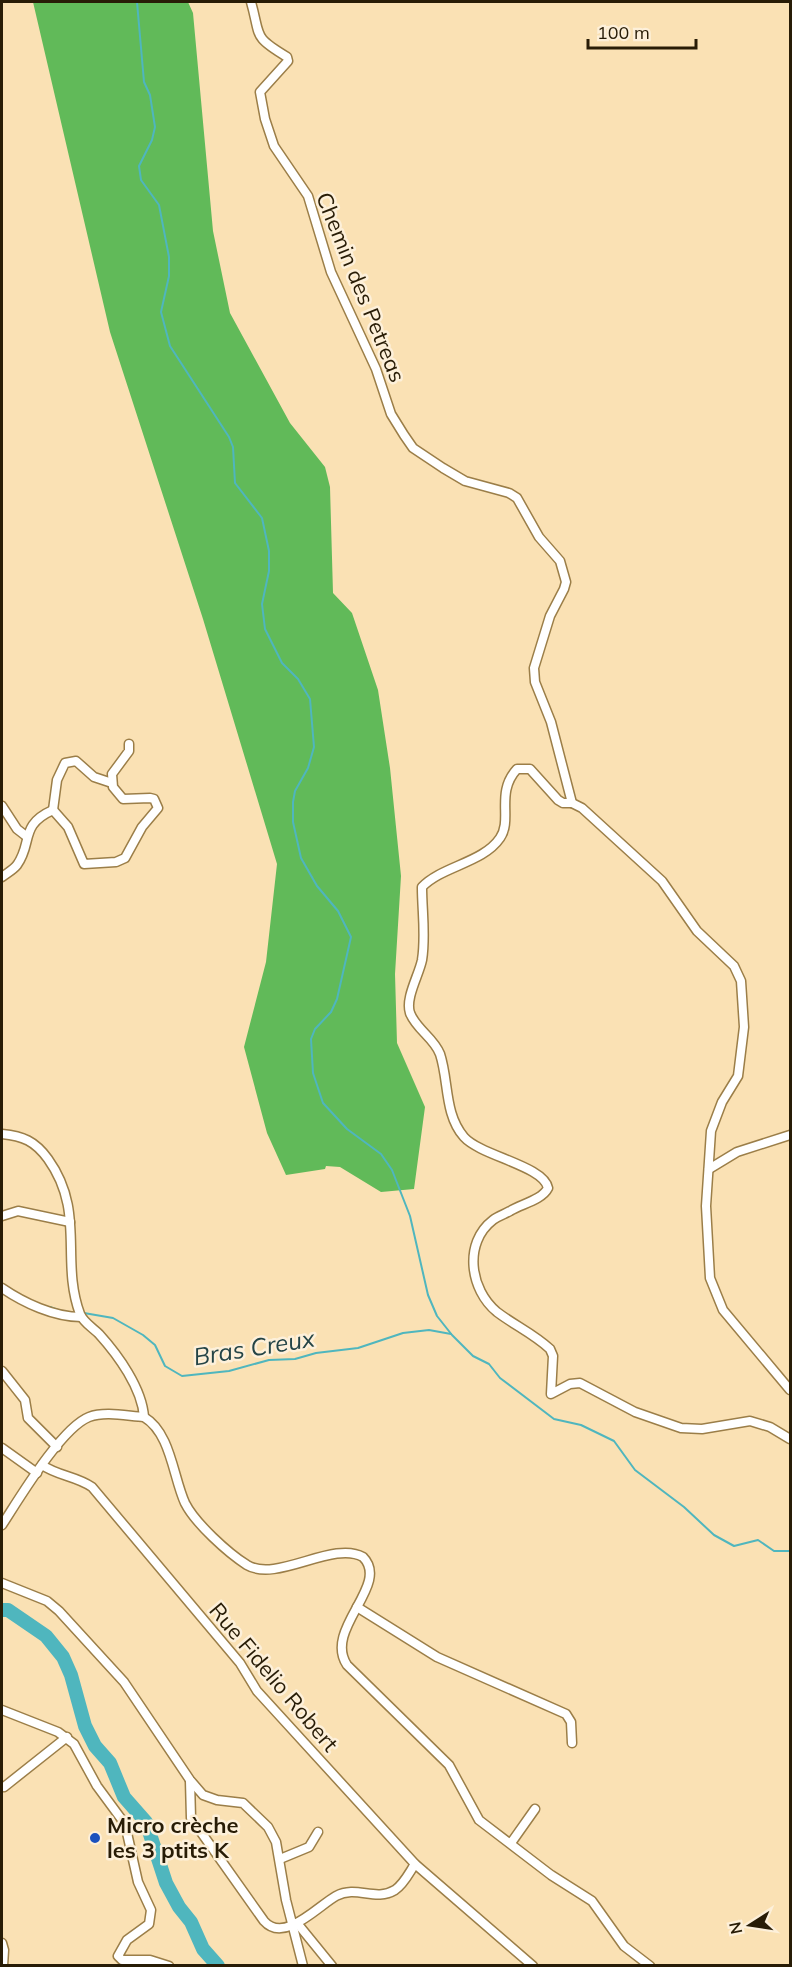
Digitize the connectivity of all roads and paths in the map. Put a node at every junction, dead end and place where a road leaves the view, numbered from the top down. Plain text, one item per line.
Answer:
1 (251, 2) edge
2 (129, 744) dead end
3 (112, 783) junction
4 (572, 803) junction
5 (2, 806) edge
6 (53, 810) junction
7 (26, 836) junction
8 (2, 877) edge
9 (2, 1134) edge
10 (790, 1135) edge
11 (709, 1169) junction
12 (2, 1216) edge
13 (70, 1222) junction
14 (2, 1288) edge
15 (81, 1317) junction
16 (2, 1371) edge
17 (790, 1390) edge
18 (144, 1417) junction
19 (790, 1439) edge
20 (57, 1447) junction
21 (2, 1448) edge
22 (40, 1469) junction
23 (2, 1525) edge
24 (2, 1583) edge
25 (357, 1607) junction
26 (2, 1710) edge
27 (67, 1737) junction
28 (572, 1743) dead end
29 (190, 1780) junction
30 (5, 1789) edge
31 (535, 1809) dead end
32 (318, 1832) dead end
33 (511, 1843) junction
34 (280, 1859) junction
35 (415, 1864) junction
36 (294, 1925) junction
37 (2, 1943) edge
38 (3, 1965) edge
39 (169, 1965) edge
40 (303, 1965) edge
41 (332, 1965) edge
42 (533, 1965) edge
43 (650, 1965) edge

1 - 4 street, Chemin des Petreas
2 - 3 street
3 - 6 street
3 - 6 street
4 - 11 street
4 - 19 street
5 - 7 street
6 - 7 street
7 - 8 street
9 - 13 street
10 - 11 street
11 - 17 street
12 - 13 street
13 - 15 street
14 - 15 street
15 - 18 street
16 - 20 street
18 - 20 street
18 - 25 street
20 - 22 street
21 - 22 street, Rue Fidelio Robert
22 - 23 street
22 - 35 street, Rue Fidelio Robert
24 - 29 street
25 - 28 street
25 - 33 street
26 - 27 street
27 - 30 street
27 - 39 street
29 - 34 street
29 - 36 street
31 - 33 street
32 - 34 street
33 - 43 street
34 - 36 street
35 - 36 street
35 - 42 street, Rue Fidelio Robert
36 - 40 street
36 - 41 street
37 - 38 street

